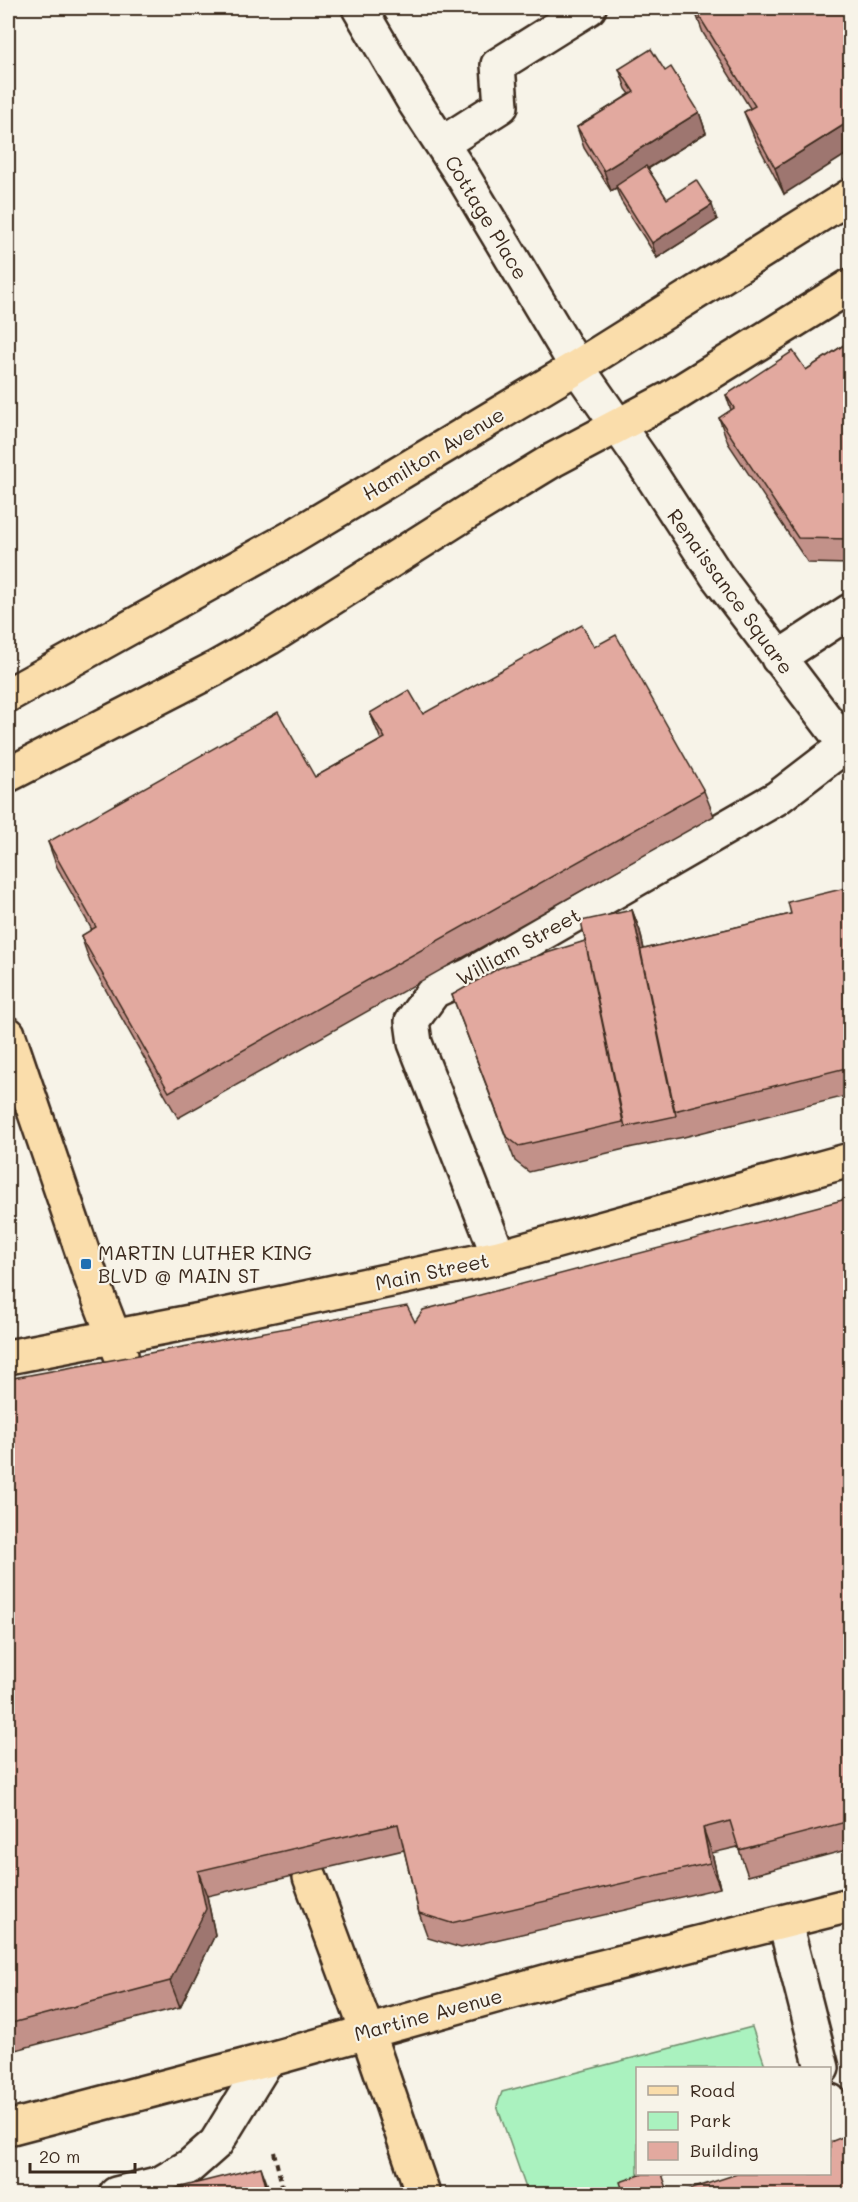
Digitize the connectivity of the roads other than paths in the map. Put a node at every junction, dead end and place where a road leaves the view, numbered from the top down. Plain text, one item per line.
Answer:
1 (359, 8) edge
2 (589, 8) edge
3 (443, 143) junction
4 (850, 196) edge
5 (850, 286) edge
6 (577, 367) junction
7 (618, 426) junction
8 (850, 611) edge
9 (778, 658) junction
10 (8, 695) edge
11 (849, 746) edge
12 (8, 776) edge
13 (8, 1034) edge
14 (850, 1160) edge
15 (499, 1257) junction
16 (113, 1337) junction
17 (8, 1357) edge
18 (128, 1374) edge
19 (310, 1877) dead end
20 (850, 1905) edge
21 (785, 1923) junction
22 (367, 2031) junction
23 (267, 2060) junction
24 (822, 2067) edge
25 (831, 2104) edge
26 (8, 2128) edge
27 (845, 2165) edge
28 (116, 2194) edge
29 (423, 2194) edge

1 - 3 street, Cottage Place
2 - 3 street
3 - 6 street, Cottage Place
4 - 6 main road, Hamilton Avenue
5 - 7 main road
6 - 7 street, Cottage Place
6 - 10 main road, Hamilton Avenue
7 - 9 street, Renaissance Square
7 - 12 main road
8 - 9 street
9 - 11 street, Renaissance Square
11 - 15 street, William Street
13 - 16 main road
14 - 15 main road, Main Street
15 - 16 main road, Main Street
16 - 17 main road, Main Street
16 - 18 main road
19 - 22 main road
20 - 21 main road, Martine Avenue
21 - 22 main road, Martine Avenue
21 - 24 street
22 - 23 main road, Martine Avenue
22 - 29 main road
23 - 26 main road, Martine Avenue
23 - 28 street
25 - 27 street

